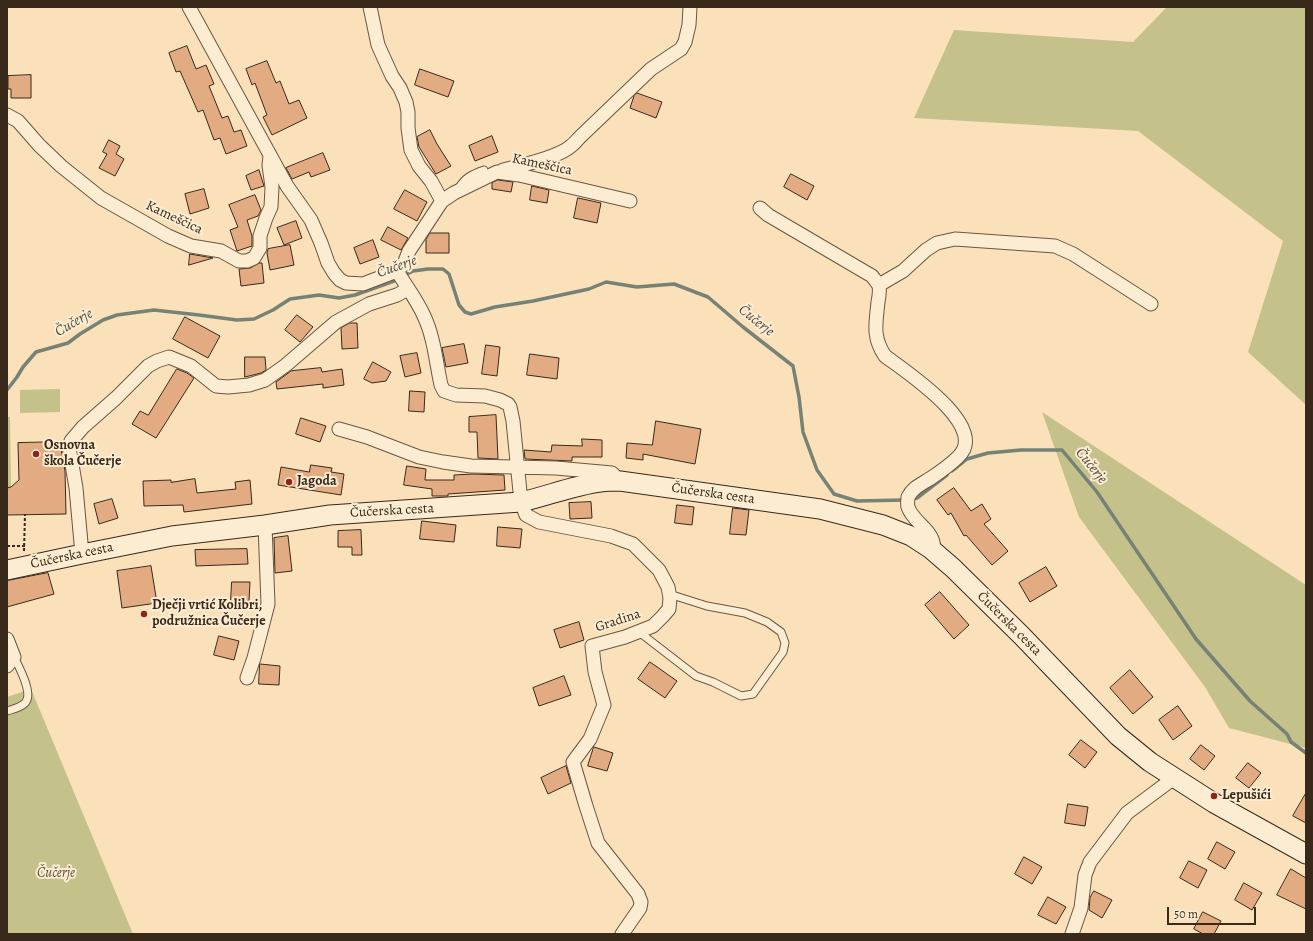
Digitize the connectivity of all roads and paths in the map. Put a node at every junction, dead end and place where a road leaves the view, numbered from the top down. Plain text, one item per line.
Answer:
1 (189, 7) edge
2 (370, 7) edge
3 (690, 7) edge
4 (7, 115) edge
5 (270, 156) junction
6 (484, 170) dead end
7 (498, 172) junction
8 (457, 191) junction
9 (442, 201) junction
10 (630, 202) dead end
11 (760, 208) dead end
12 (402, 279) junction
13 (879, 285) junction
14 (1151, 304) dead end
15 (339, 429) dead end
16 (518, 468) junction
17 (620, 481) junction
18 (521, 502) junction
19 (25, 514) dead end
20 (265, 525) junction
21 (7, 546) edge
22 (933, 550) junction
23 (82, 554) junction
24 (7, 570) edge
25 (669, 594) junction
26 (639, 632) junction
27 (7, 639) edge
28 (11, 662) edge
29 (247, 678) dead end
30 (7, 711) edge
31 (1174, 778) junction
32 (1306, 854) edge
33 (622, 934) edge
34 (1072, 934) edge

1 - 5 street, Kameščica
2 - 9 street
3 - 7 street
4 - 5 street, Kameščica
5 - 12 street, Kameščica
6 - 8 lane
7 - 8 street, Kameščica
7 - 10 street, Kameščica
8 - 9 street, Kameščica
9 - 12 street, Kameščica
11 - 13 street
12 - 16 street
12 - 23 street
13 - 14 street
13 - 22 street
15 - 16 street
16 - 17 street
16 - 18 street
17 - 18 street, Čučerska cesta
17 - 22 street, Čučerska cesta
18 - 20 street, Čučerska cesta
18 - 25 street
19 - 21 path
20 - 23 street, Čučerska cesta
20 - 29 street
22 - 31 street, Čučerska cesta
23 - 24 street, Čučerska cesta
25 - 26 street, Gradina
25 - 26 lane
26 - 33 street, Gradina
27 - 28 street
28 - 30 lane
31 - 32 street, Čučerska cesta
31 - 34 street

